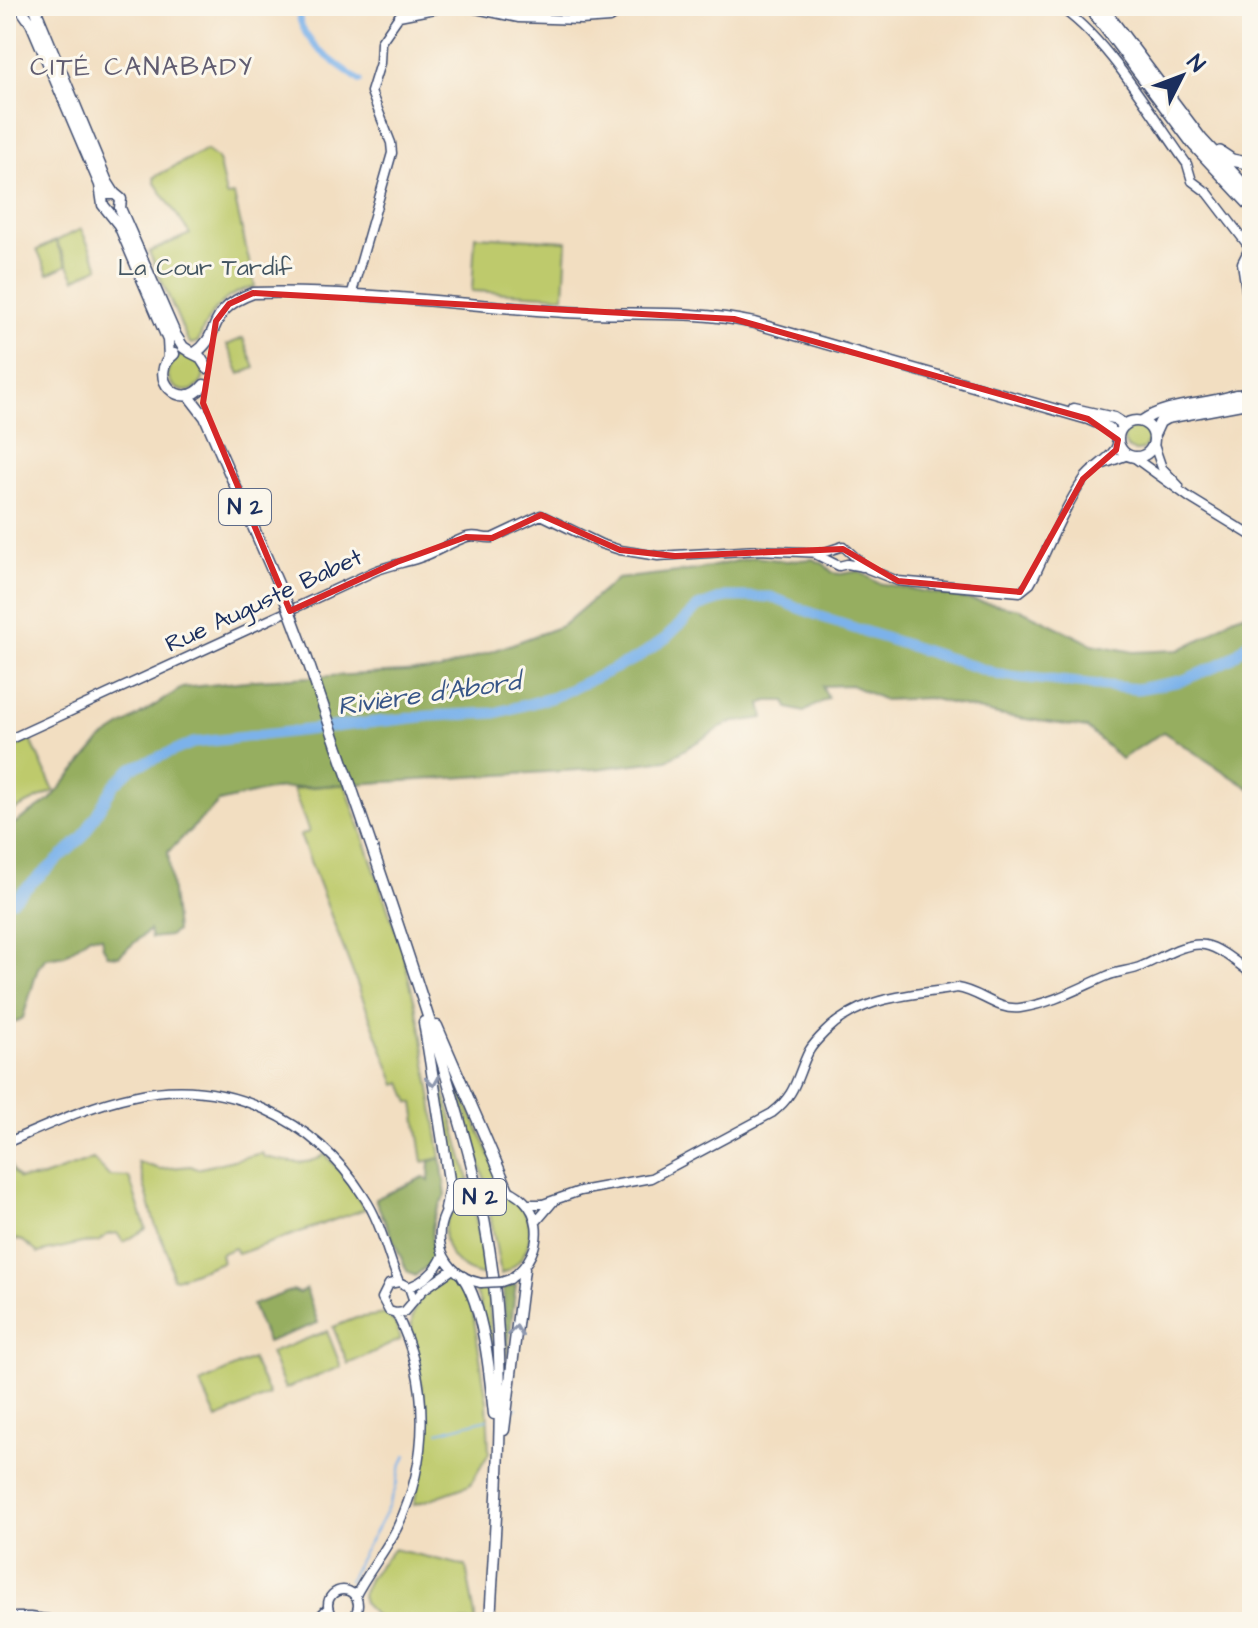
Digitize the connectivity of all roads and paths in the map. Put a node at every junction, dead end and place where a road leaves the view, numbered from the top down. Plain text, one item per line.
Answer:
1 (20, 6) edge
2 (33, 6) edge
3 (395, 6) edge
4 (450, 6) edge
5 (462, 6) edge
6 (628, 6) edge
7 (1057, 6) edge
8 (1089, 6) edge
9 (1101, 6) edge
10 (399, 16) junction
11 (1124, 37) junction
12 (1252, 164) edge
13 (1252, 194) edge
14 (109, 196) junction
15 (1252, 207) edge
16 (114, 210) junction
17 (1251, 247) edge
18 (351, 296) junction
19 (1252, 322) edge
20 (212, 331) junction
21 (192, 352) junction
22 (169, 358) junction
23 (207, 368) junction
24 (204, 385) junction
25 (1252, 391) edge
26 (992, 392) junction
27 (188, 395) junction
28 (1231, 397) joint
29 (1252, 402) edge
30 (205, 417) junction
31 (1142, 421) junction
32 (1125, 425) junction
33 (1153, 439) junction
34 (1118, 442) junction
35 (1130, 456) junction
36 (1094, 468) junction
37 (1190, 498) junction
38 (1252, 536) edge
39 (831, 556) junction
40 (849, 560) junction
41 (6, 741) edge
42 (407, 950) junction
43 (1252, 974) edge
44 (6, 1143) edge
45 (508, 1190) junction
46 (557, 1199) junction
47 (527, 1204) junction
48 (446, 1209) junction
49 (536, 1222) junction
50 (443, 1255) junction
51 (389, 1257) junction
52 (453, 1269) junction
53 (524, 1269) junction
54 (463, 1277) junction
55 (399, 1282) junction
56 (389, 1284) junction
57 (409, 1287) junction
58 (413, 1299) junction
59 (408, 1310) junction
60 (396, 1313) junction
61 (408, 1338) junction
62 (497, 1453) junction
63 (497, 1492) junction
64 (352, 1594) junction
65 (328, 1608) junction
66 (6, 1617) edge
67 (337, 1619) edge
68 (351, 1620) edge
69 (71, 1622) edge
70 (314, 1622) edge
71 (490, 1622) edge

1 - 2 main road, N 2
1 - 14 main road, N 2
2 - 14 main road, N 2
3 - 10 street
4 - 10 street
5 - 6 street
7 - 17 street
8 - 15 highway
9 - 11 highway
10 - 18 street
11 - 12 highway
11 - 13 highway
14 - 16 main road, N 2
14 - 16 main road, N 2
16 - 21 main road, N 2
16 - 22 main road, N 2
17 - 19 main road
18 - 20 main road
18 - 26 main road
20 - 21 main road
20 - 23 main road
21 - 22 main road
21 - 23 main road, N 2
22 - 27 main road, N 2
23 - 24 main road, N 2
24 - 27 main road
24 - 30 main road, N 2
25 - 28 highway
26 - 32 main road
26 - 34 main road
27 - 30 main road, N 2
28 - 31 main road
29 - 33 main road
30 - 42 main road, N 2, bridge
31 - 32 main road
31 - 33 main road
32 - 34 main road
33 - 35 main road
33 - 37 street
34 - 35 main road
34 - 36 street
35 - 36 street
35 - 37 street
36 - 40 street
37 - 38 street
39 - 40 street
39 - 40 street
39 - 41 street, Rue Auguste Babet
42 - 45 main road
42 -> 48 main road
42 - 62 main road, N 2
43 - 46 street
44 - 51 street
45 - 47 street
45 - 48 street, bridge
46 - 47 street
46 - 49 street
47 - 49 street
48 - 50 street
49 - 53 street
50 - 52 street
50 - 57 street
51 - 55 street
51 - 56 street
52 - 54 street
52 - 58 street
53 - 54 street, bridge
63 -> 53 main road
54 - 62 main road
55 - 56 street
55 - 57 street
56 - 60 street
57 - 58 street
58 - 59 street
59 - 60 street
59 - 61 street
60 - 61 street
61 - 64 street
62 - 63 main road, N 2
63 - 71 main road, N 2
64 - 65 street
64 - 68 street
65 - 67 street
65 - 70 street
66 - 69 street
67 - 68 street
67 - 70 street

